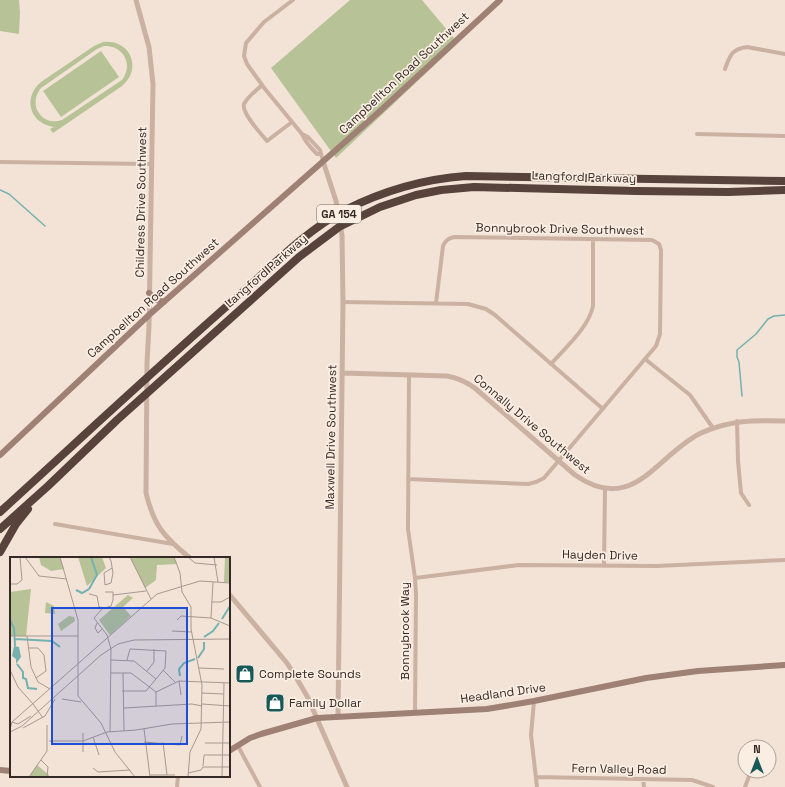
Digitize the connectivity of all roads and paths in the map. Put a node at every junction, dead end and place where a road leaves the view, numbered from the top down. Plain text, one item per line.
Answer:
1 (136, 0) edge
2 (293, 0) edge
3 (500, 0) edge
4 (785, 54) edge
5 (725, 69) dead end
6 (262, 85) junction
7 (292, 122) junction
8 (697, 134) dead end
9 (785, 136) edge
10 (323, 161) junction
11 (0, 162) edge
12 (151, 164) junction
13 (785, 181) edge
14 (785, 190) edge
15 (593, 239) junction
16 (149, 293) junction
17 (164, 302) junction
18 (343, 302) junction
19 (436, 303) junction
20 (149, 316) junction
21 (645, 359) junction
22 (551, 364) junction
23 (342, 373) junction
24 (409, 374) junction
25 (603, 409) junction
26 (736, 421) junction
27 (785, 421) edge
28 (713, 428) junction
29 (0, 455) edge
30 (559, 461) junction
31 (408, 479) junction
32 (48, 486) junction
33 (605, 488) junction
34 (749, 505) dead end
35 (0, 512) edge
36 (55, 524) dead end
37 (0, 529) edge
38 (173, 544) junction
39 (0, 552) edge
40 (189, 557) edge
41 (785, 560) edge
42 (604, 566) junction
43 (415, 578) junction
44 (230, 595) edge
45 (785, 665) edge
46 (534, 701) junction
47 (415, 713) junction
48 (338, 716) junction
49 (317, 718) junction
50 (238, 746) junction
51 (230, 750) edge
52 (0, 770) edge
53 (10, 771) edge
54 (178, 777) edge
55 (536, 777) junction
56 (643, 779) junction
57 (177, 787) edge
58 (260, 787) edge
59 (346, 787) edge
60 (537, 787) edge
61 (644, 787) edge
62 (713, 787) edge

1 - 12 street, Childress Drive Southwest
2 - 6 street
3 - 10 main road, Campbellton Road Southwest
4 - 5 street
6 - 7 street
6 - 7 street
7 - 10 street
8 - 9 street
10 - 17 main road, Campbellton Road Southwest
10 - 18 street, Maxwell Drive Southwest
11 - 12 street
12 - 16 street, Childress Drive Southwest
13 - 35 highway, Langford Parkway / GA 154
14 - 32 highway, Langford Parkway / GA 154
15 - 19 street, Bonnybrook Drive Southwest
15 - 21 street, Bonnybrook Drive Southwest
15 - 22 street
16 - 17 main road
16 - 20 street, Childress Drive Southwest
17 - 20 main road, Campbellton Road Southwest
18 - 19 street
18 - 23 street, Maxwell Drive Southwest
19 - 22 street
20 - 29 main road, Campbellton Road Southwest
20 - 38 street, Childress Drive Southwest
21 - 25 street, Bonnybrook Drive Southwest
21 - 28 street
22 - 25 street
23 - 24 street, Connally Drive Southwest
23 - 48 street, Maxwell Drive Southwest
24 - 30 street, Connally Drive Southwest
24 - 31 street, Bonnybrook Way
25 - 30 street, Bonnybrook Drive Southwest
26 - 27 street, Connally Drive Southwest
26 - 28 street, Connally Drive Southwest
26 - 34 street
28 - 33 street, Connally Drive Southwest
30 - 31 street, Bonnybrook Drive Southwest
30 - 33 street, Connally Drive Southwest
31 - 43 street, Bonnybrook Way
32 - 37 highway, Langford Parkway / GA 154
32 - 39 highway
33 - 42 street
36 - 38 street
38 - 40 street, Childress Drive Southwest
41 - 42 street, Hayden Drive
42 - 43 street, Hayden Drive
43 - 47 street, Bonnybrook Way
44 - 49 street
45 - 46 main road, Headland Drive
46 - 47 main road, Headland Drive
46 - 55 street
47 - 48 main road, Headland Drive
48 - 49 main road, Headland Drive
49 - 50 main road, Headland Drive
49 - 59 street
50 - 51 main road, Headland Drive
50 - 58 street
52 - 53 main road
54 - 57 street
55 - 56 street, Fern Valley Road
55 - 60 street
56 - 61 street
56 - 62 street, Fern Valley Road

